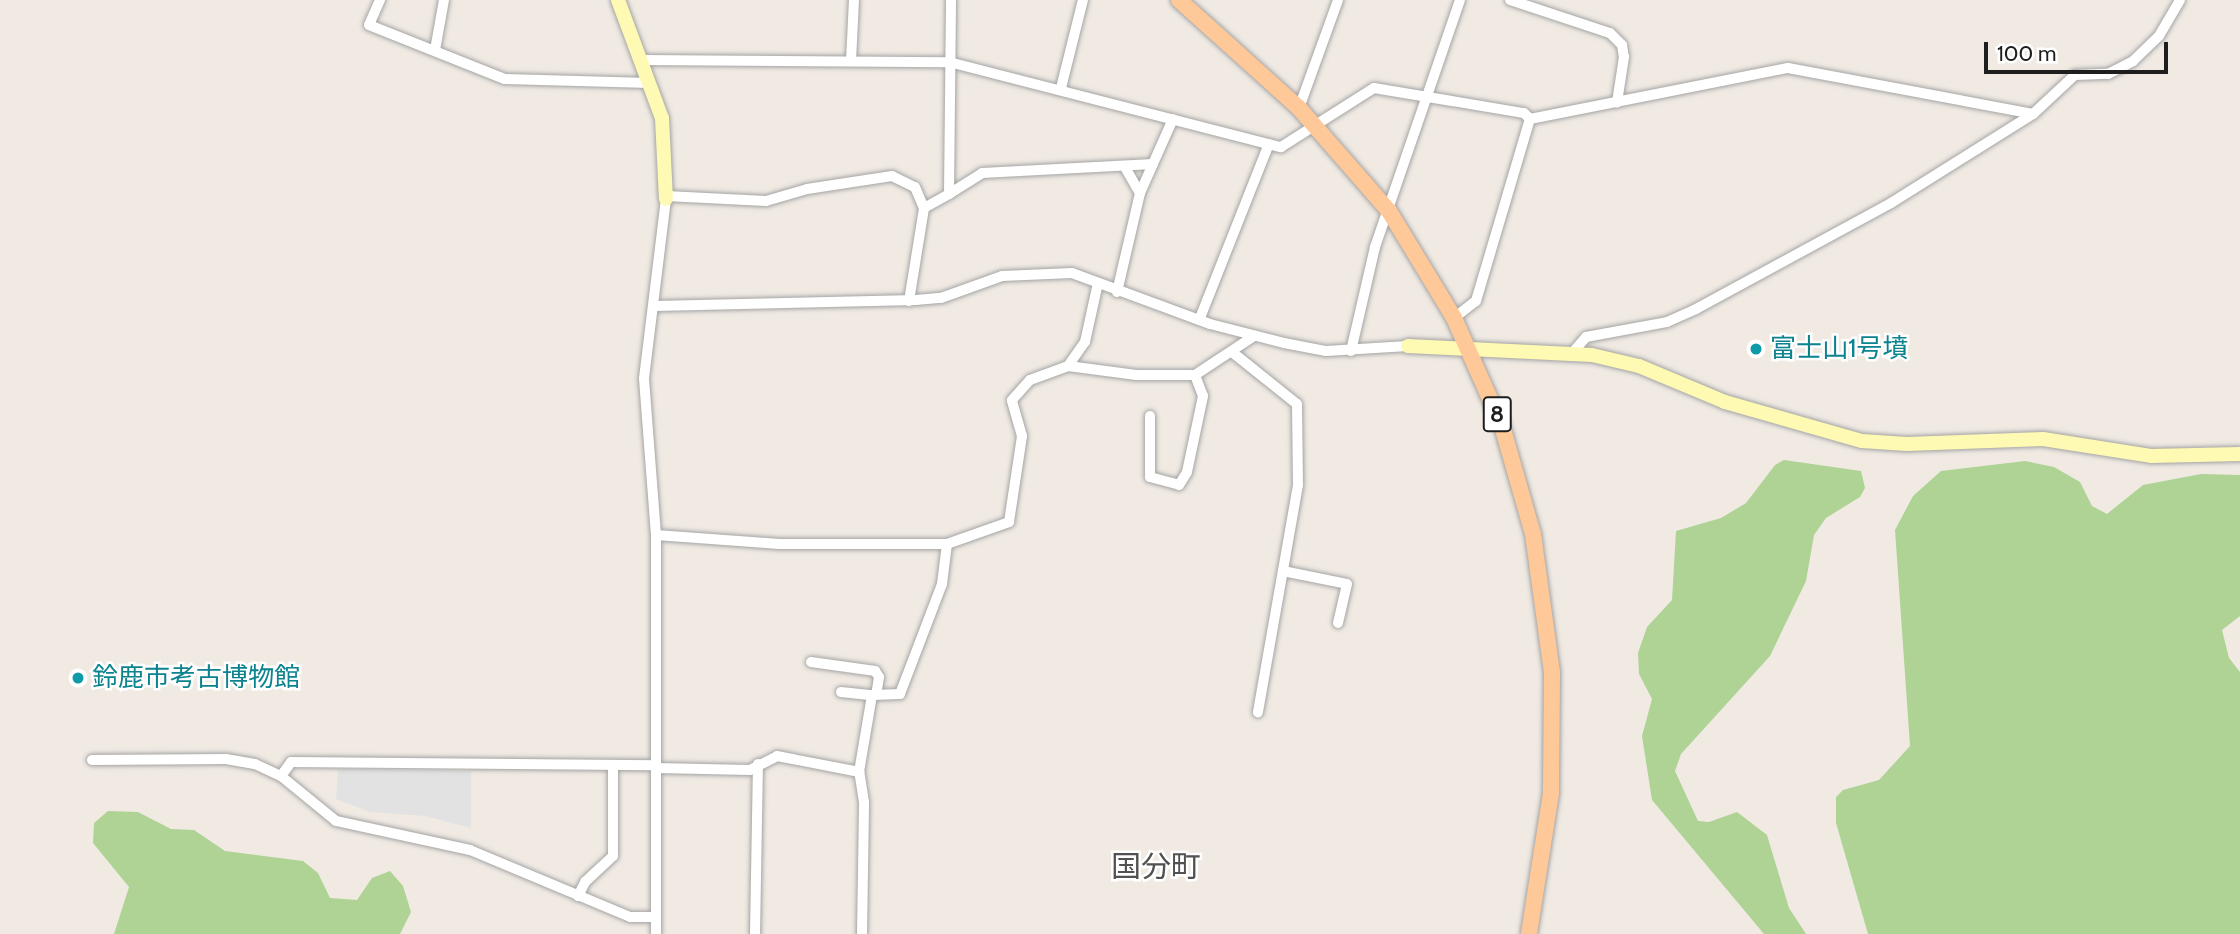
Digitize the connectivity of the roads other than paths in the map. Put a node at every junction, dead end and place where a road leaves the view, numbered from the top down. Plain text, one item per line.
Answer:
1 (380, 0) edge
2 (444, 0) edge
3 (618, 0) edge
4 (853, 0) edge
5 (951, 0) edge
6 (1083, 0) edge
7 (1179, 0) edge
8 (1338, 0) edge
9 (1460, 0) edge
10 (1510, 0) edge
11 (2180, 0) edge
12 (435, 50) junction
13 (642, 60) junction
14 (851, 61) junction
15 (949, 62) junction
16 (650, 83) junction
17 (1061, 88) junction
18 (1428, 97) junction
19 (1617, 103) junction
20 (1299, 108) junction
21 (2033, 114) junction
22 (1530, 118) junction
23 (1173, 119) junction
24 (1316, 126) junction
25 (1269, 144) junction
26 (1153, 164) junction
27 (1126, 169) junction
28 (1140, 193) junction
29 (949, 194) junction
30 (666, 197) junction
31 (924, 208) junction
32 (1388, 211) junction
33 (1098, 283) junction
34 (1117, 292) junction
35 (909, 301) junction
36 (654, 306) junction
37 (1200, 318) junction
38 (1454, 318) junction
39 (1254, 336) junction
40 (1408, 346) joint
41 (1467, 346) junction
42 (1351, 351) junction
43 (1232, 352) junction
44 (1573, 352) junction
45 (1068, 366) junction
46 (1195, 375) junction
47 (1150, 416) dead end
48 (2240, 454) edge
49 (656, 535) junction
50 (947, 544) junction
51 (1283, 572) junction
52 (1338, 623) dead end
53 (810, 662) dead end
54 (841, 692) dead end
55 (874, 695) junction
56 (1258, 713) dead end
57 (92, 760) dead end
58 (758, 764) junction
59 (613, 765) junction
60 (656, 766) junction
61 (859, 772) junction
62 (281, 776) junction
63 (578, 897) junction
64 (656, 917) junction
65 (656, 934) edge
66 (755, 934) edge
67 (862, 934) edge
68 (1529, 934) edge

1 - 12 street
2 - 12 street
3 - 13 street
4 - 14 street
5 - 15 street
6 - 17 street
7 - 20 main road, 8
8 - 20 street
9 - 18 street
10 - 19 street
11 - 21 street
12 - 16 street
13 - 14 street
13 - 16 street
14 - 15 street
15 - 17 street
15 - 29 street
16 - 30 street
17 - 23 street
18 - 22 street
18 - 24 street
18 - 32 street
19 - 21 street
19 - 22 street
20 - 24 main road, 8
21 - 44 street
22 - 38 street
23 - 25 street
23 - 26 street
24 - 25 street
24 - 32 main road, 8
25 - 37 street
26 - 27 street
26 - 28 street
27 - 28 street
27 - 29 street
28 - 34 street
29 - 31 street
30 - 31 street
30 - 36 street
31 - 35 street
32 - 38 main road, 8
32 - 42 street
33 - 34 street
33 - 35 street
33 - 45 street
34 - 37 street
35 - 36 street
36 - 49 street
37 - 39 street
38 - 41 main road, 8
39 - 42 street
39 - 43 street
40 - 41 street
40 - 42 street
41 - 44 street
41 - 68 main road, 8
43 - 46 street
43 - 51 street
44 - 48 street
45 - 46 street
45 - 50 street
46 - 47 street
49 - 50 street
49 - 60 street
50 - 55 street
51 - 52 street
51 - 56 street
53 - 55 street
54 - 55 street
55 - 61 street
57 - 62 street
58 - 60 street
58 - 61 street
58 - 66 street
59 - 60 street
59 - 62 street
59 - 63 street
60 - 64 street
61 - 67 street
62 - 63 street
63 - 64 street
64 - 65 street

